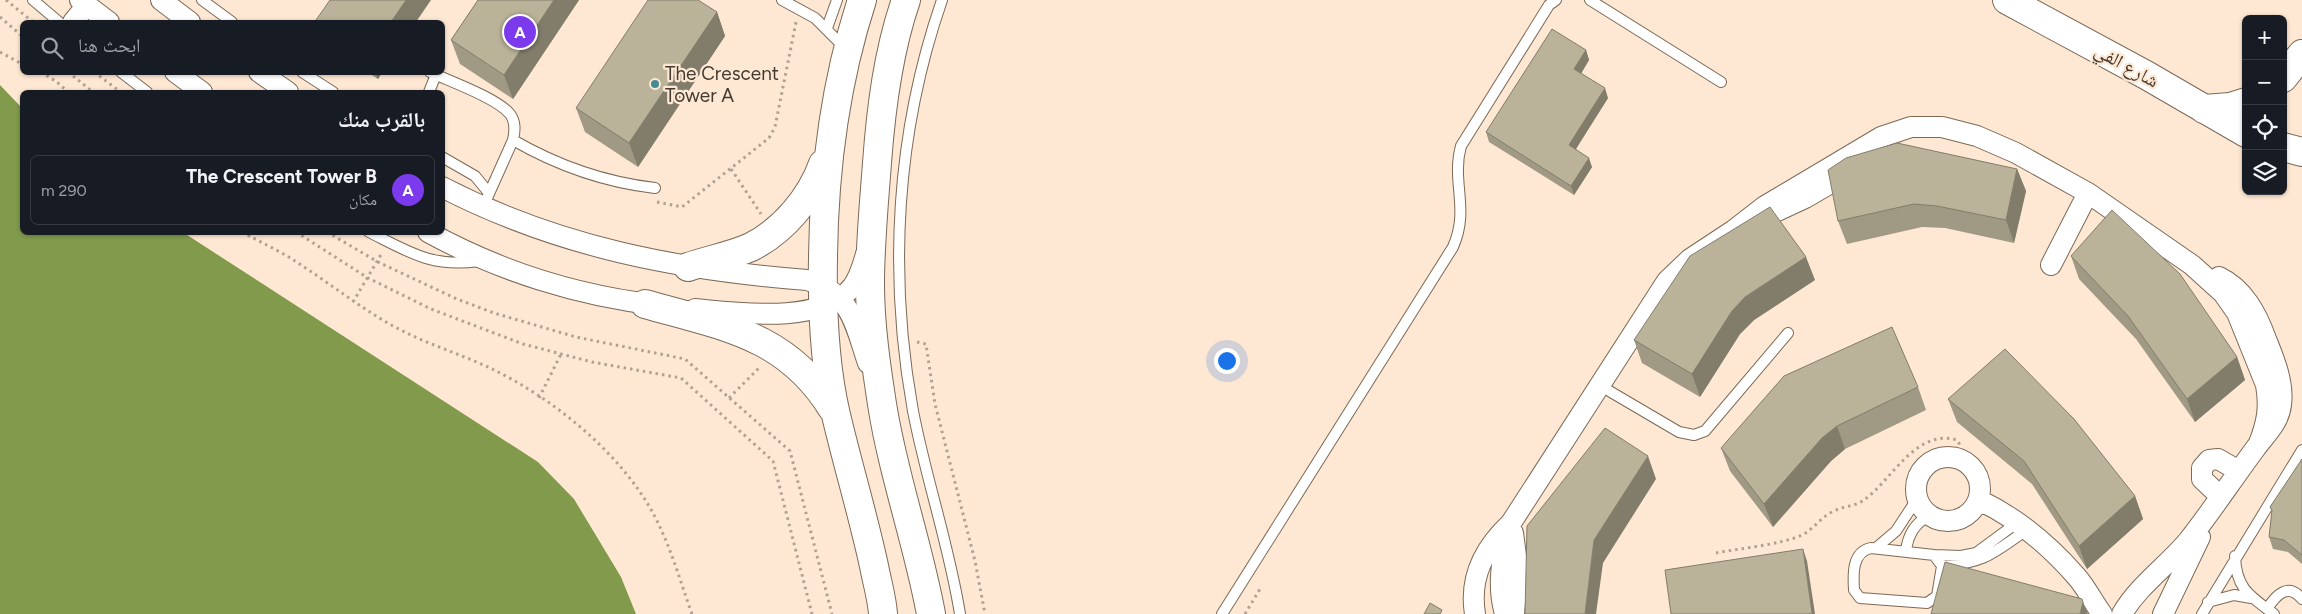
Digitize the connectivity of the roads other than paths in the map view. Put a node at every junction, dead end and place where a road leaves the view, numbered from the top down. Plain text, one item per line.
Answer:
1 (33, 0) edge
2 (161, 0) edge
3 (202, 0) edge
4 (217, 0) edge
5 (782, 0) edge
6 (837, 0) edge
7 (862, 0) edge
8 (906, 0) edge
9 (942, 0) edge
10 (1556, 0) edge
11 (1590, 0) edge
12 (2006, 0) edge
13 (84, 3) edge
14 (220, 13) junction
15 (57, 20) edge
16 (74, 20) edge
17 (106, 20) edge
18 (187, 20) edge
19 (229, 20) edge
20 (827, 28) junction
21 (848, 51) junction
22 (2302, 54) edge
23 (2287, 73) edge
24 (125, 75) edge
25 (179, 75) edge
26 (263, 75) edge
27 (307, 75) edge
28 (433, 75) edge
29 (438, 75) edge
30 (1721, 82) dead end
31 (144, 90) edge
32 (199, 90) edge
33 (285, 90) edge
34 (330, 90) edge
35 (430, 90) edge
36 (2242, 103) edge
37 (2204, 109) junction
38 (2242, 131) edge
39 (513, 140) junction
40 (2287, 148) edge
41 (829, 149) junction
42 (2302, 152) edge
43 (445, 159) edge
44 (445, 188) edge
45 (654, 188) dead end
46 (2088, 192) junction
47 (486, 200) junction
48 (375, 235) edge
49 (434, 235) edge
50 (871, 241) junction
51 (485, 260) junction
52 (2051, 266) dead end
53 (688, 267) junction
54 (829, 297) junction
55 (645, 304) junction
56 (1788, 333) dead end
57 (1599, 385) junction
58 (882, 405) junction
59 (836, 414) junction
60 (2302, 450) edge
61 (2239, 471) junction
62 (2220, 496) junction
63 (1917, 499) junction
64 (1979, 500) junction
65 (1928, 515) junction
66 (2202, 521) junction
67 (1511, 523) junction
68 (2023, 525) junction
69 (2188, 540) junction
70 (1876, 548) junction
71 (1906, 551) junction
72 (1934, 554) junction
73 (2235, 556) junction
74 (1942, 566) junction
75 (2251, 598) junction
76 (2302, 599) edge
77 (2208, 602) junction
78 (1503, 605) edge
79 (1474, 609) edge
80 (2099, 610) edge
81 (2270, 611) edge
82 (2125, 613) edge
83 (884, 614) edge
84 (931, 614) edge
85 (960, 614) edge
86 (1222, 614) edge
87 (1514, 614) edge
88 (2149, 614) edge
89 (2164, 614) edge
90 (2202, 614) edge

1 - 15 lane
2 - 18 street
3 - 14 lane
4 - 14 lane
5 - 20 lane
6 - 20 lane
7 - 21 street
8 - 50 street
9 - 85 lane
10 - 86 lane
11 - 30 lane
12 - 37 street, شارع الفي
13 - 16 street
13 - 17 street
14 - 19 lane
20 - 21 lane
21 - 41 street
22 - 23 street
24 - 31 lane
25 - 32 street
26 - 33 street
27 - 34 lane
28 - 35 lane
29 - 39 lane
36 - 37 street
37 - 38 street, شارع الفي
39 - 45 lane
39 - 47 lane
40 - 42 street
41 - 53 street
41 - 54 street
43 - 47 lane
44 - 47 street
46 - 52 street
46 - 57 street
46 - 61 street
47 - 53 street
48 - 51 lane
49 - 51 street
50 - 54 street
50 - 58 street
51 - 55 street
53 - 54 street
54 - 55 street
54 - 58 street
54 - 59 street
55 - 59 street
56 - 57 lane
57 - 67 street
58 - 84 street
59 - 83 street
60 - 73 lane
61 - 62 street
61 - 62 street
62 - 66 street
63 - 64 street
63 - 65 street
63 - 70 lane
64 - 65 street
64 - 68 street
65 - 71 lane
66 - 69 street
66 - 89 street
67 - 78 street
67 - 79 street
67 - 87 street
68 - 72 lane
68 - 74 lane
68 - 80 street
69 - 82 street
69 - 88 street
70 - 71 lane
70 - 74 lane
71 - 72 lane
72 - 74 lane
73 - 75 lane
73 - 77 lane
75 - 77 lane
75 - 81 lane
76 - 81 lane
77 - 90 lane
78 - 79 street
80 - 82 street

